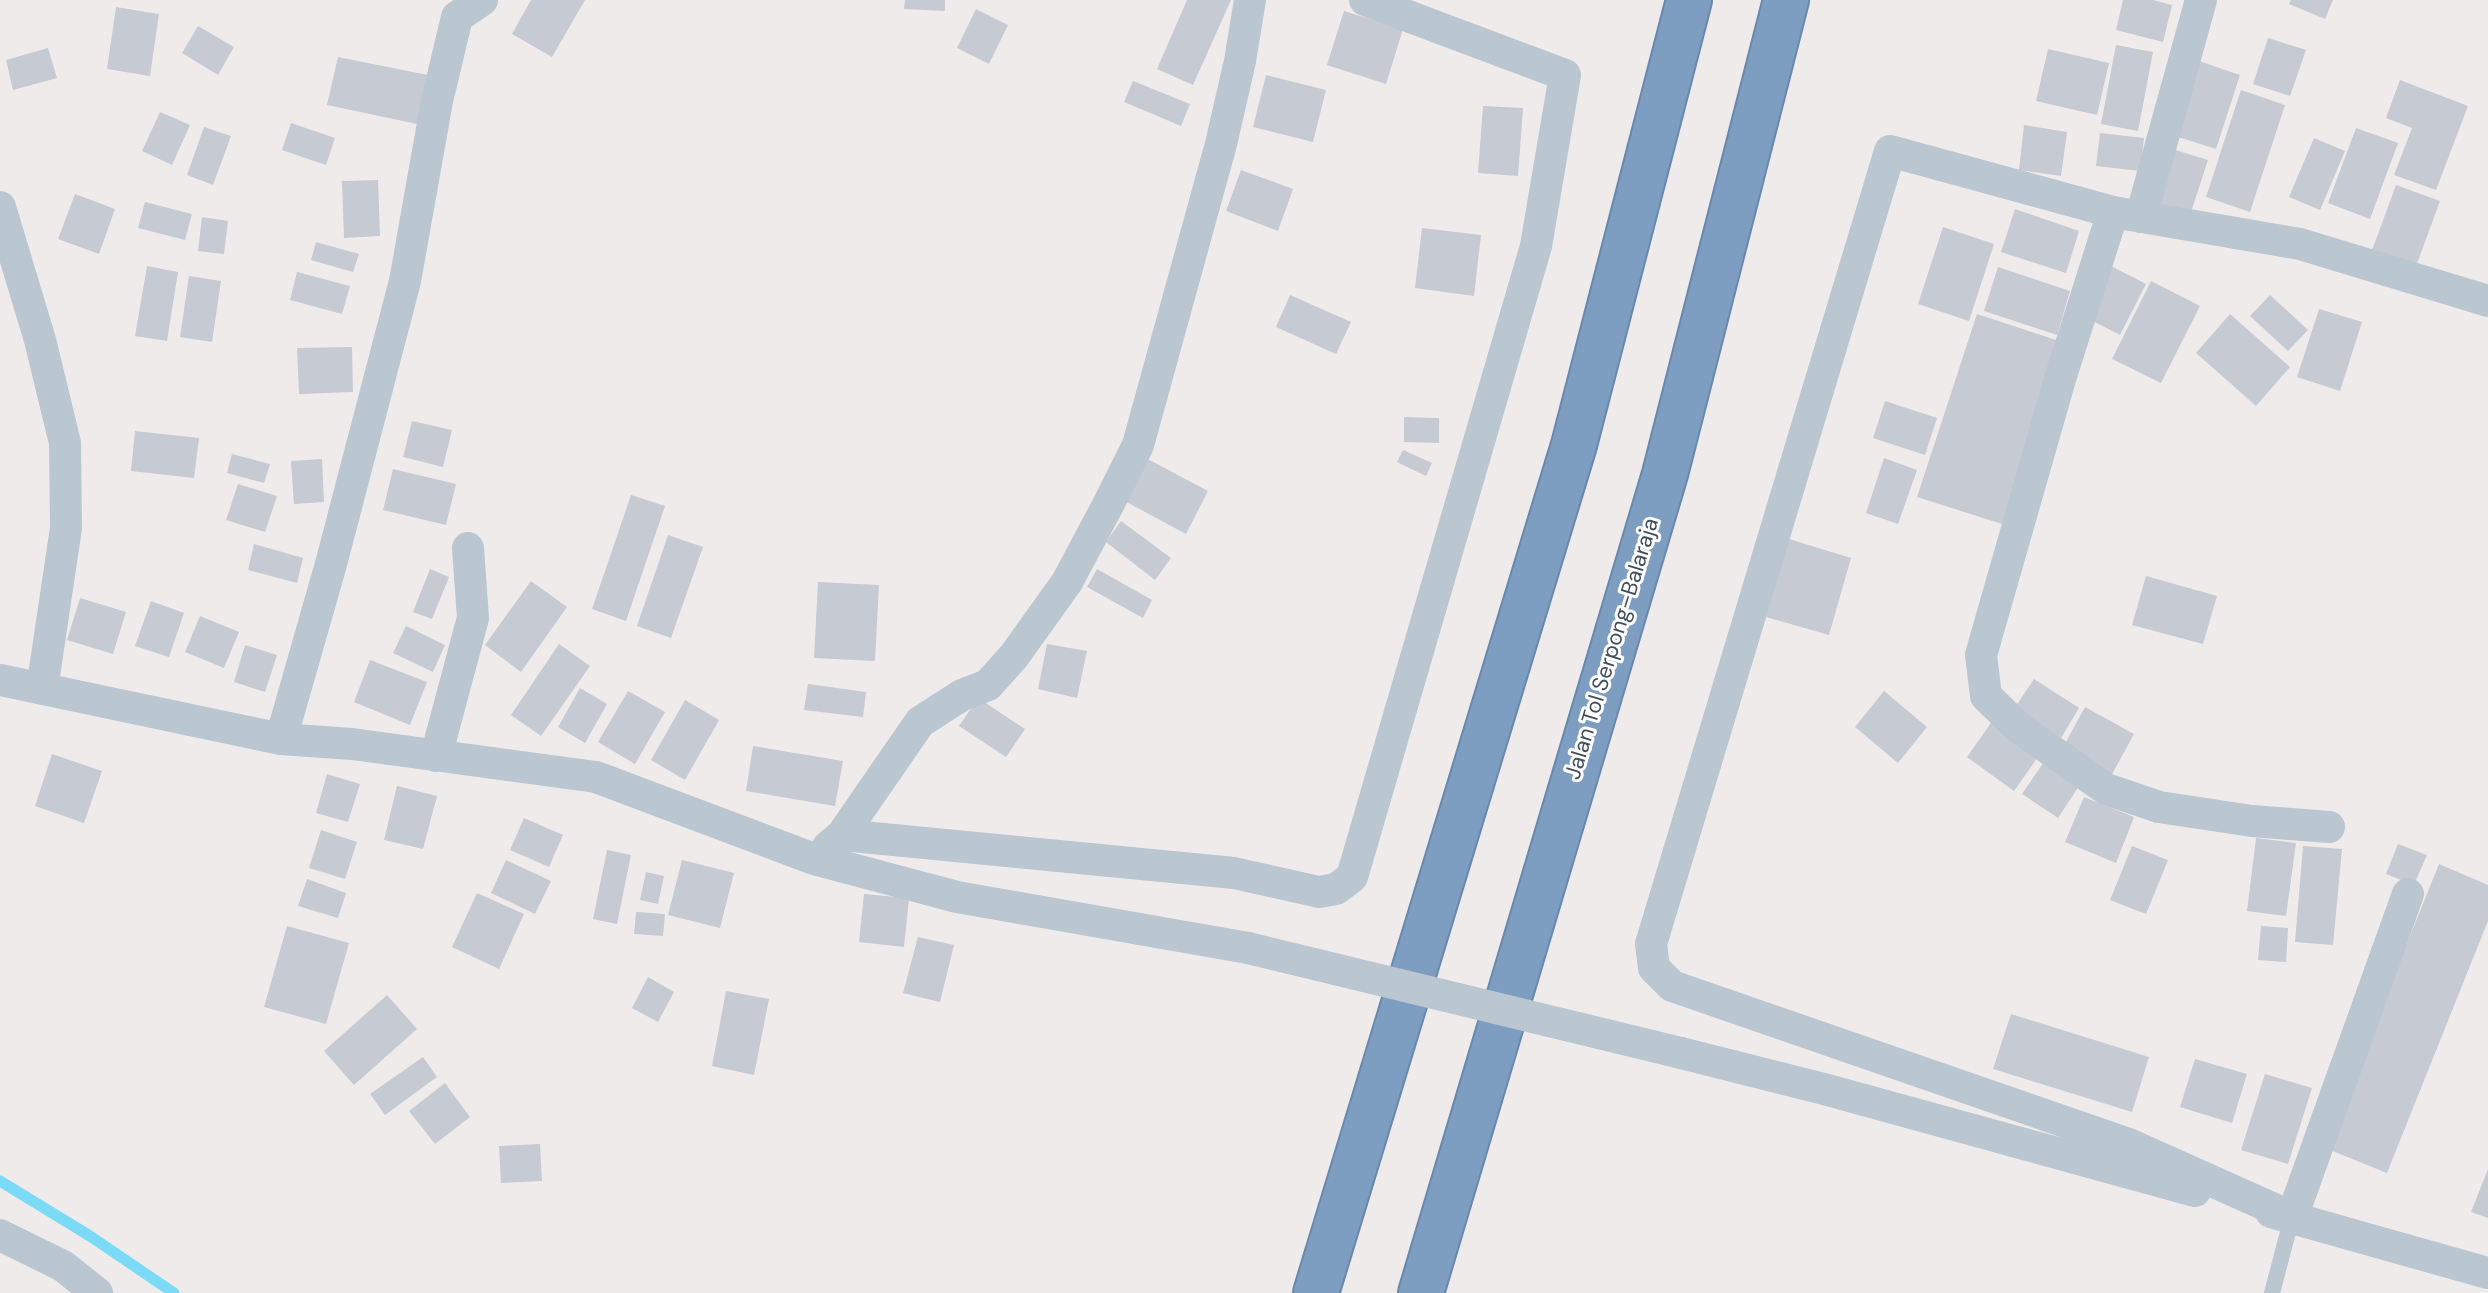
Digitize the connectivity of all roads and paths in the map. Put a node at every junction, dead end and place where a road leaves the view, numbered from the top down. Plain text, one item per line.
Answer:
1 (482, 0) edge
2 (1250, 0) edge
3 (1365, 0) edge
4 (1689, 0) edge
5 (1786, 0) edge
6 (2201, 0) edge
7 (0, 207) edge
8 (2127, 215) junction
9 (2488, 301) edge
10 (468, 548) dead end
11 (0, 680) edge
12 (42, 689) junction
13 (281, 739) junction
14 (436, 756) junction
15 (2329, 827) dead end
16 (842, 835) junction
17 (814, 859) junction
18 (2408, 894) dead end
19 (2292, 1217) junction
20 (0, 1235) edge
21 (2488, 1273) edge
22 (1319, 1287) edge
23 (97, 1293) edge
24 (1421, 1293) edge
25 (2272, 1293) edge

1 - 13 street
2 - 16 street
3 - 16 street
4 - 22 highway
5 - 24 highway, Jalan Tol Serpong–Balaraja
6 - 8 street
7 - 12 street
8 - 9 street
8 - 15 street
8 - 19 street
10 - 14 street
11 - 12 street
12 - 13 street
13 - 14 street
14 - 17 street
16 - 17 street
17 - 19 street, bridge
18 - 19 street
19 - 21 street
19 - 25 lane
20 - 23 street

